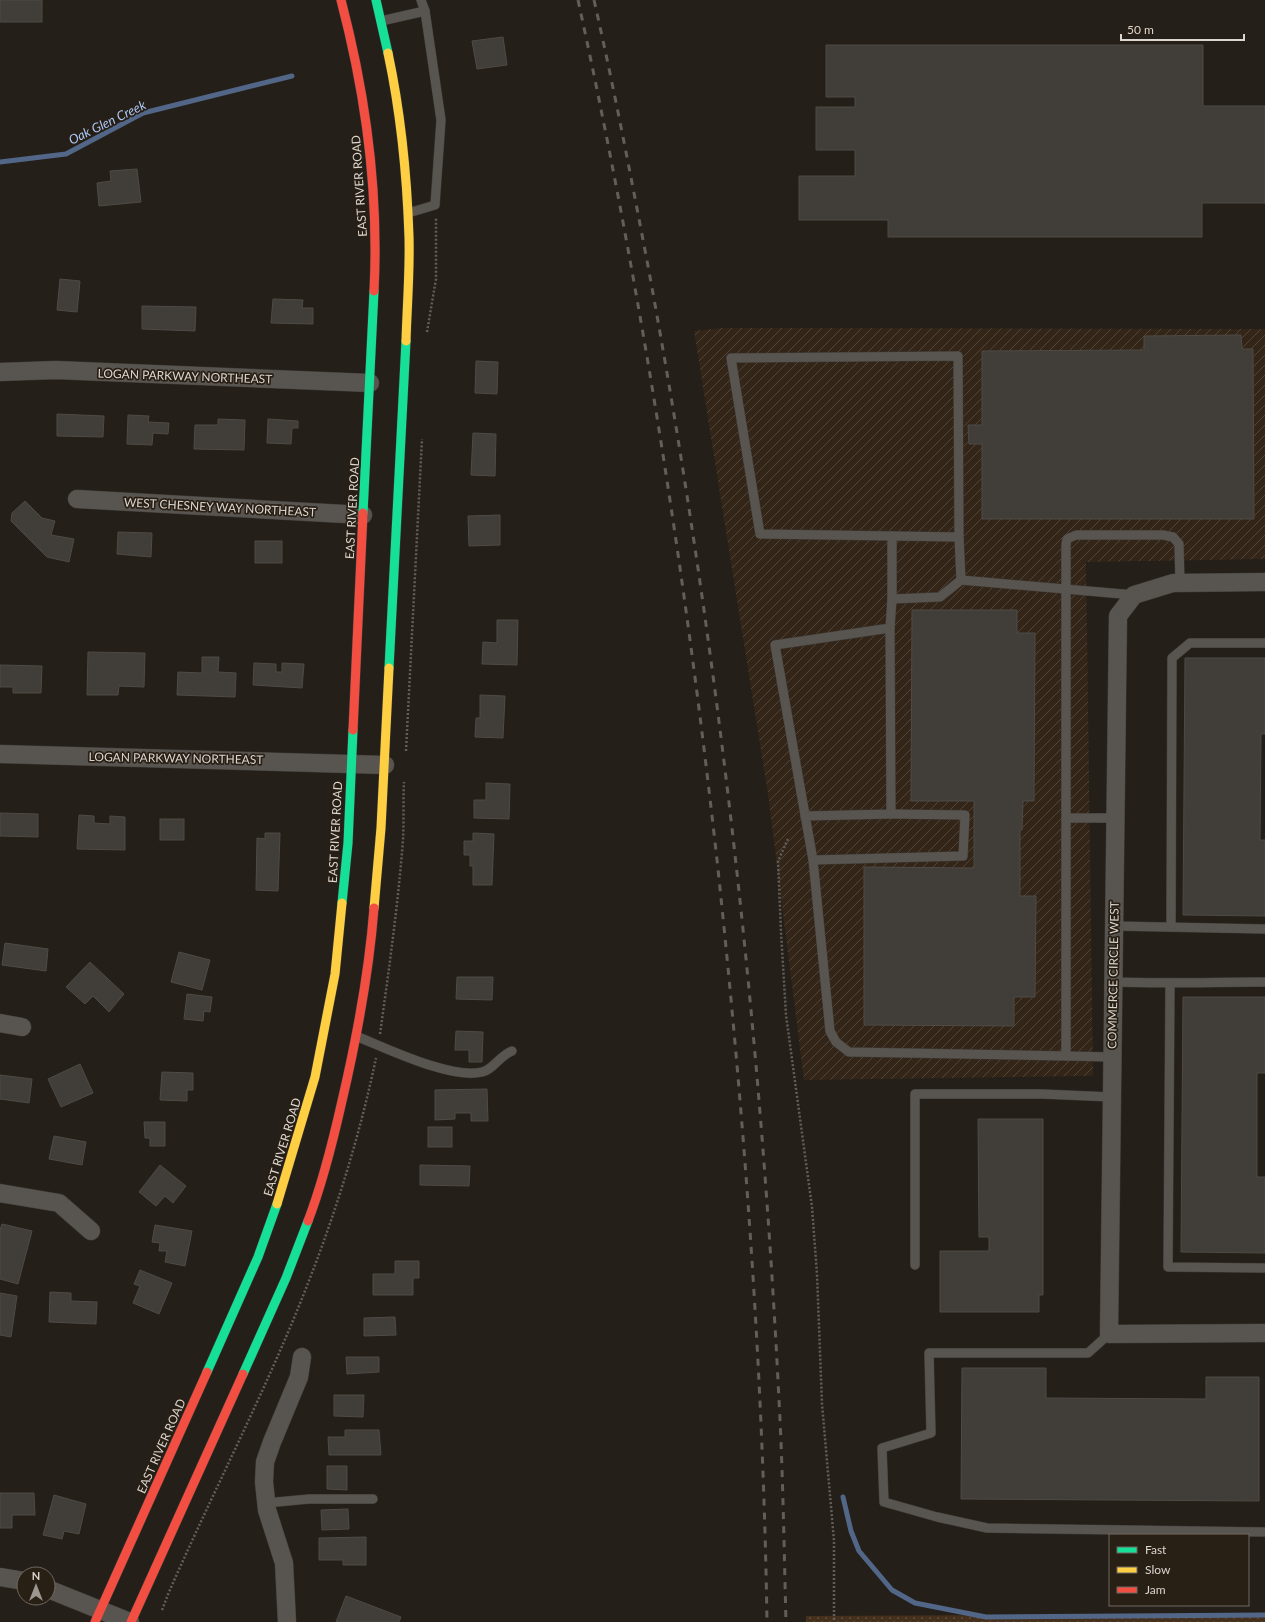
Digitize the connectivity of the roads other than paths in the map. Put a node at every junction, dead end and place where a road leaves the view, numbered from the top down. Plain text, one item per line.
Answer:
1 (341, 0) edge
2 (376, 0) edge
3 (421, 0) edge
4 (425, 11) junction
5 (381, 21) junction
6 (408, 213) junction
7 (65, 370) dead end
8 (0, 372) edge
9 (366, 383) junction
10 (77, 499) dead end
11 (363, 515) junction
12 (892, 536) junction
13 (959, 537) junction
14 (961, 580) junction
15 (1265, 582) edge
16 (1180, 584) junction
17 (1066, 589) junction
18 (1134, 595) junction
19 (892, 599) junction
20 (890, 628) junction
21 (1265, 643) edge
22 (0, 754) edge
23 (351, 763) junction
24 (385, 765) junction
25 (892, 814) junction
26 (805, 816) junction
27 (1066, 818) junction
28 (1115, 818) junction
29 (813, 860) junction
30 (1114, 926) junction
31 (1171, 927) junction
32 (1265, 929) edge
33 (1113, 982) junction
34 (1265, 982) edge
35 (1170, 984) junction
36 (0, 1024) edge
37 (22, 1027) dead end
38 (356, 1036) junction
39 (512, 1051) dead end
40 (1066, 1056) junction
41 (1112, 1057) junction
42 (1112, 1097) junction
43 (0, 1193) edge
44 (92, 1232) dead end
45 (915, 1265) dead end
46 (1265, 1268) edge
47 (1265, 1333) edge
48 (1109, 1334) junction
49 (302, 1357) dead end
50 (373, 1500) dead end
51 (266, 1503) junction
52 (1265, 1532) edge
53 (0, 1577) edge
54 (16, 1580) edge
55 (56, 1593) edge
56 (98, 1616) edge
57 (131, 1622) edge
58 (287, 1622) edge

1 - 9 main road, EAST RIVER ROAD
2 - 5 main road
3 - 4 lane
4 - 5 lane
4 - 6 lane
5 - 6 main road
6 - 24 main road
7 - 9 street
8 - 9 street, LOGAN PARKWAY NORTHEAST
9 - 11 main road, EAST RIVER ROAD
10 - 11 street, WEST CHESNEY WAY NORTHEAST
11 - 23 main road, EAST RIVER ROAD
12 - 13 lane
12 - 13 lane
12 - 19 lane
13 - 14 lane
14 - 17 lane
14 - 19 lane
15 - 16 street
16 - 17 lane
16 - 18 street
17 - 18 lane
17 - 27 lane
18 - 28 street, COMMERCE CIRCLE WEST
19 - 20 lane
20 - 25 lane
20 - 26 lane
21 - 31 lane
22 - 23 street, LOGAN PARKWAY NORTHEAST
23 - 24 street, LOGAN PARKWAY NORTHEAST
23 - 56 main road, EAST RIVER ROAD
24 - 38 main road
25 - 26 lane
25 - 29 lane
26 - 29 lane
27 - 28 lane
27 - 40 lane
28 - 30 street, COMMERCE CIRCLE WEST
29 - 40 lane
30 - 31 lane
30 - 33 street, COMMERCE CIRCLE WEST
31 - 32 lane
33 - 35 lane
33 - 41 street, COMMERCE CIRCLE WEST
34 - 35 lane
35 - 46 lane
36 - 37 street
38 - 39 lane
38 - 57 main road
40 - 41 lane
41 - 42 street, COMMERCE CIRCLE WEST
42 - 45 lane
42 - 48 street, COMMERCE CIRCLE WEST
43 - 44 street
47 - 48 street
48 - 52 lane
49 - 51 street
50 - 51 lane
51 - 58 street
53 - 54 street
55 - 56 street
56 - 57 street

